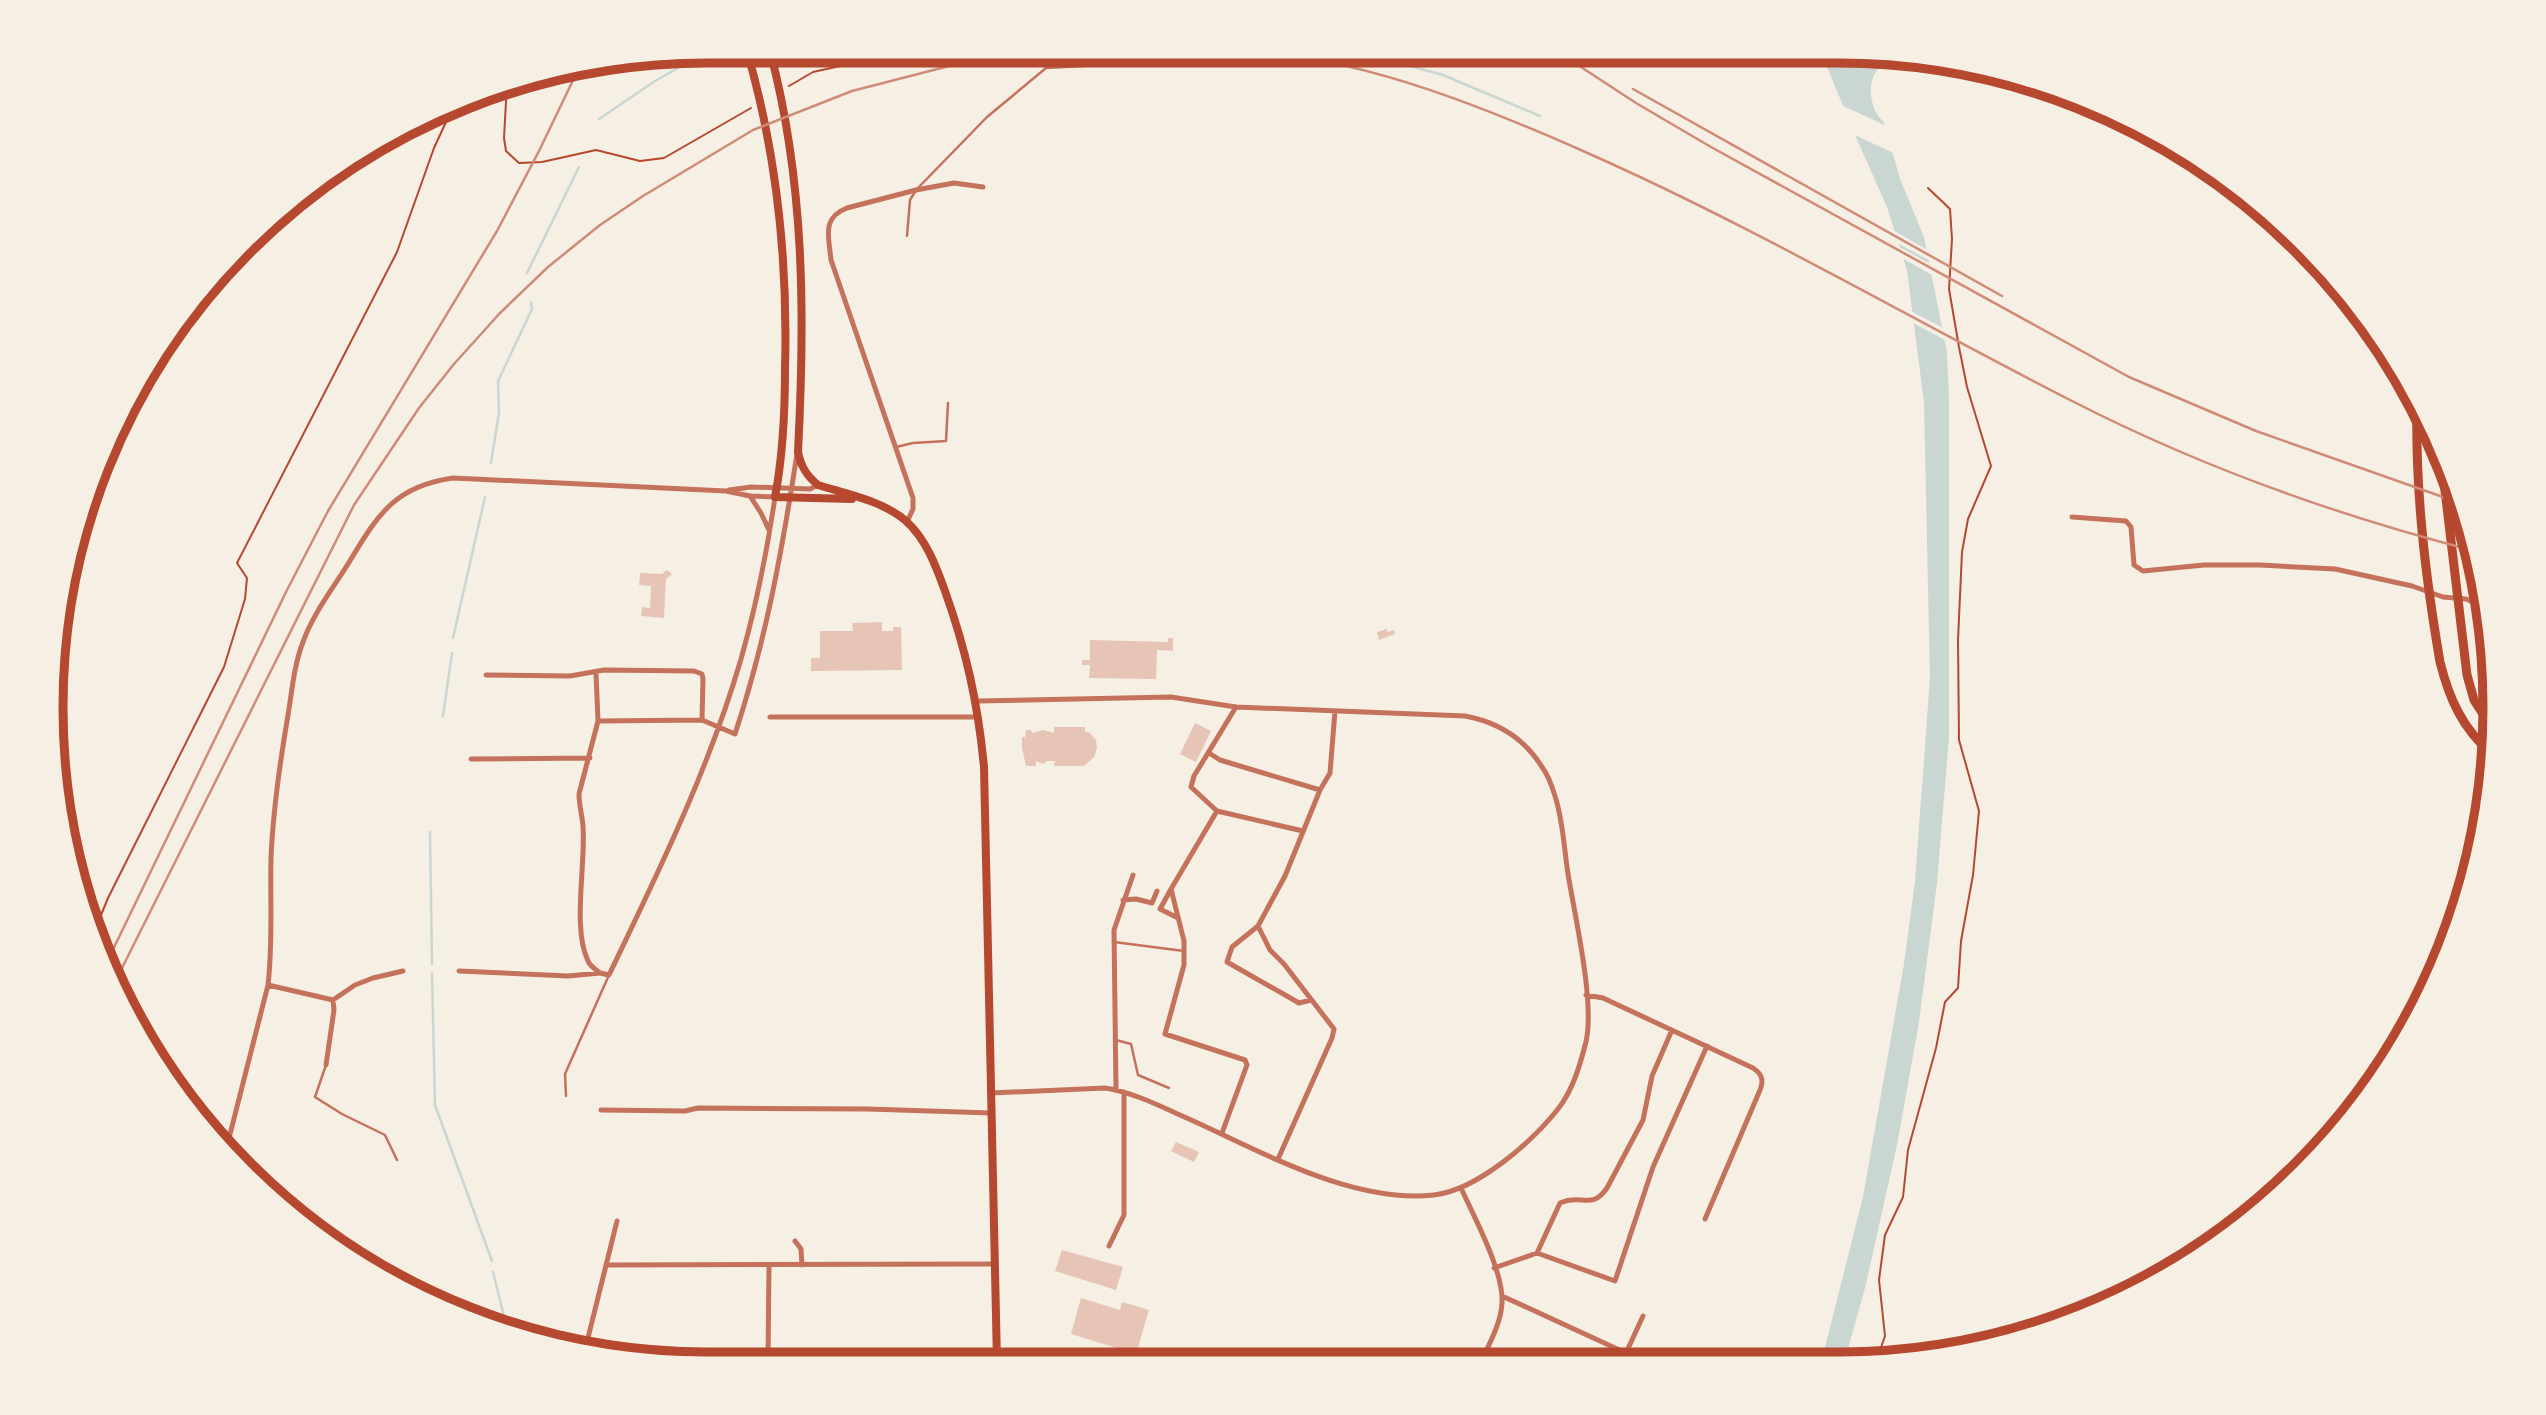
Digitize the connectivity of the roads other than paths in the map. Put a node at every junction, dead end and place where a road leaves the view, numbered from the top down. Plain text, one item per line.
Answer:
1 (750, 63) edge
2 (773, 63) edge
3 (1103, 65) dead end
4 (983, 187) dead end
5 (916, 190) junction
6 (907, 236) dead end
7 (947, 403) dead end
8 (2416, 421) edge
9 (2421, 432) edge
10 (2416, 441) junction
11 (896, 447) junction
12 (798, 453) junction
13 (818, 485) junction
14 (777, 488) junction
15 (792, 488) junction
16 (726, 491) junction
17 (750, 496) junction
18 (2448, 496) edge
19 (775, 497) junction
20 (859, 498) junction
21 (790, 499) junction
22 (2073, 517) dead end
23 (907, 522) junction
24 (770, 533) junction
25 (2431, 594) junction
26 (2457, 597) junction
27 (2474, 603) edge
28 (596, 673) junction
29 (486, 675) dead end
30 (977, 701) junction
31 (1236, 707) junction
32 (1335, 711) junction
33 (2483, 715) edge
34 (770, 717) dead end
35 (979, 717) junction
36 (702, 720) junction
37 (598, 721) junction
38 (717, 727) junction
39 (2482, 743) edge
40 (1209, 753) junction
41 (590, 758) junction
42 (471, 759) dead end
43 (1320, 790) junction
44 (1217, 811) junction
45 (1303, 831) junction
46 (1133, 875) dead end
47 (1171, 889) junction
48 (1157, 891) dead end
49 (1123, 900) junction
50 (1178, 918) junction
51 (1258, 926) junction
52 (1114, 942) junction
53 (1184, 951) junction
54 (403, 971) dead end
55 (459, 971) dead end
56 (600, 972) junction
57 (609, 975) junction
58 (268, 985) junction
59 (1586, 995) junction
60 (332, 1000) junction
61 (1311, 1000) junction
62 (1672, 1030) junction
63 (1115, 1040) junction
64 (1707, 1046) junction
65 (326, 1065) joint
66 (1169, 1088) dead end
67 (1116, 1090) junction
68 (1124, 1092) junction
69 (991, 1093) junction
70 (566, 1096) dead end
71 (601, 1110) dead end
72 (991, 1114) junction
73 (1222, 1133) junction
74 (229, 1138) edge
75 (1278, 1159) junction
76 (397, 1160) dead end
77 (1461, 1188) junction
78 (1705, 1219) dead end
79 (617, 1221) dead end
80 (795, 1241) dead end
81 (1109, 1246) dead end
82 (1537, 1253) junction
83 (995, 1264) junction
84 (611, 1265) junction
85 (769, 1265) junction
86 (802, 1265) junction
87 (1494, 1268) junction
88 (1502, 1296) junction
89 (1643, 1316) dead end
90 (588, 1341) edge
91 (768, 1352) edge
92 (997, 1352) edge
93 (1485, 1352) edge
94 (1624, 1352) edge
95 (1626, 1352) edge

1 - 14 main road
2 - 12 main road
3 - 5 lane
4 - 5 street
5 - 6 lane
5 - 11 street
7 - 11 lane
8 - 10 main road
9 - 10 main road
10 - 25 main road
11 - 23 street
12 - 13 main road
12 - 15 street
13 - 15 street
13 - 20 main road
14 - 15 street
14 - 16 street
14 - 19 main road
15 - 21 street
16 - 17 street
16 - 58 street
17 - 19 street
17 - 24 street
18 - 26 main road
19 - 21 main road
19 - 24 street
20 - 21 main road
20 - 23 main road
21 - 38 street
22 - 25 street
23 - 30 main road
24 - 38 street
25 - 26 street
25 - 39 main road
26 - 27 street
26 - 33 main road
28 - 29 street
28 - 36 street
28 - 37 street
30 - 31 street
30 - 35 main road
31 - 32 street
31 - 40 street
32 - 43 street
32 - 59 street
34 - 35 street
35 - 69 main road
36 - 37 street
36 - 38 street
37 - 41 street
38 - 57 street
40 - 43 street
40 - 44 street
41 - 42 street
41 - 56 street
43 - 45 street
44 - 45 street
44 - 47 street
45 - 51 street
46 - 49 street
47 - 50 street
47 - 50 street
48 - 49 street
49 - 52 street
50 - 53 street
51 - 61 street
51 - 61 street
52 - 53 lane
52 - 63 street
53 - 73 street
54 - 60 street
55 - 56 street
56 - 57 street
57 - 70 lane
58 - 60 street
58 - 74 street
59 - 62 street
59 - 77 street
60 - 65 street
61 - 75 street
62 - 64 street
62 - 82 street
63 - 66 lane
63 - 67 street
64 - 78 street
64 - 82 street
65 - 76 lane
67 - 68 street
67 - 69 street
68 - 73 street
68 - 81 street
69 - 72 main road
71 - 72 street
72 - 83 main road
73 - 75 street
75 - 77 street
77 - 87 street
79 - 84 street
80 - 86 street
82 - 87 street
83 - 86 street
83 - 92 main road
84 - 85 street
84 - 90 street
85 - 86 street
85 - 91 street
87 - 88 street
88 - 93 street
88 - 94 street
89 - 95 street

